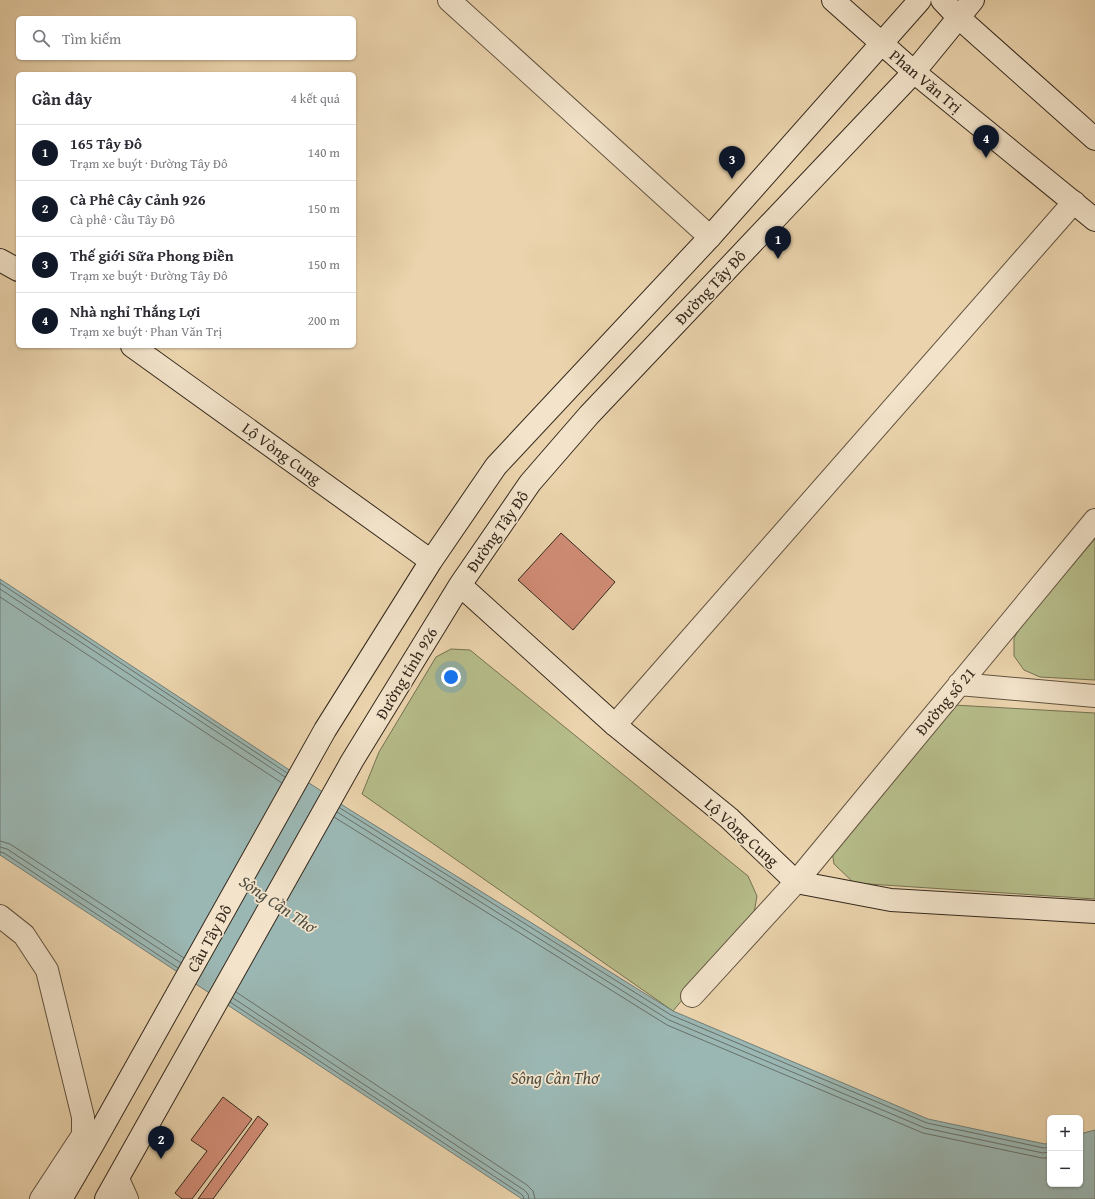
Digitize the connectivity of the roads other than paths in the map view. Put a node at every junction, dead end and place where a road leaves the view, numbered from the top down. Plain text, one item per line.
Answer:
1 (449, 0) edge
2 (833, 0) edge
3 (920, 0) edge
4 (942, 0) edge
5 (973, 0) edge
6 (958, 17) junction
7 (882, 44) junction
8 (914, 72) junction
9 (1095, 138) edge
10 (1074, 202) junction
11 (1095, 220) edge
12 (710, 237) junction
13 (0, 260) edge
14 (16, 269) edge
15 (135, 348) edge
16 (1095, 520) edge
17 (431, 561) junction
18 (460, 585) junction
19 (959, 684) junction
20 (1095, 696) edge
21 (615, 725) junction
22 (796, 882) junction
23 (1095, 912) edge
24 (0, 916) edge
25 (692, 996) dead end
26 (122, 1170) junction
27 (41, 1199) edge
28 (61, 1199) edge
29 (106, 1199) edge
30 (127, 1199) edge

1 - 12 main road
2 - 7 main road, Phan Văn Trị
3 - 7 main road
4 - 6 main road
5 - 6 main road, Đường Tây Đô
6 - 8 main road, Đường Tây Đô
6 - 9 main road
7 - 8 main road, Phan Văn Trị
7 - 12 main road
8 - 10 main road, Phan Văn Trị
8 - 18 main road, Đường Tây Đô
10 - 11 main road, Phan Văn Trị
10 - 21 main road
12 - 17 main road
13 - 14 main road
15 - 17 main road, Lộ Vòng Cung
16 - 19 main road, Đường số 21
17 - 28 main road, Cầu Tây Đô
18 - 21 main road, Lộ Vòng Cung
18 - 26 main road, Đường tỉnh 926
19 - 20 main road
19 - 22 main road, Đường số 21
21 - 22 main road, Lộ Vòng Cung
22 - 23 main road
22 - 25 main road, Đường số 21
24 - 27 main road
26 - 29 main road
26 - 30 main road

